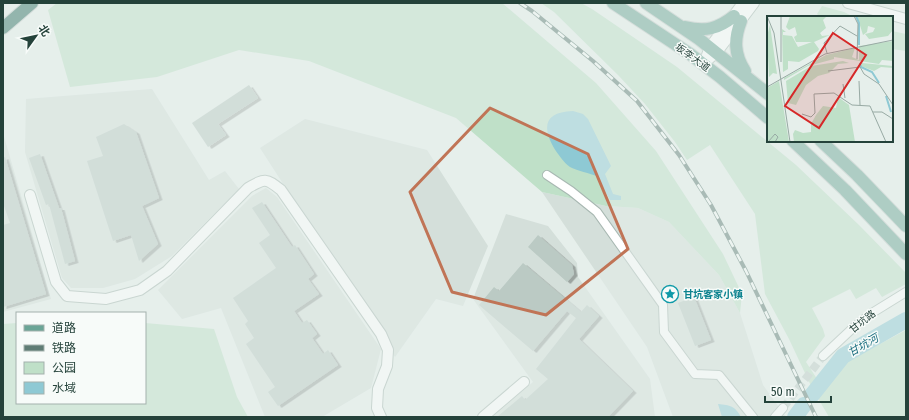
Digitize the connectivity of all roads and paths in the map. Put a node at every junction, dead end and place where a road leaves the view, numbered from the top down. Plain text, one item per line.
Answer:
1 (32, 3) edge
2 (613, 3) edge
3 (646, 3) edge
4 (743, 3) edge
5 (754, 3) edge
6 (848, 3) edge
7 (737, 18) junction
8 (906, 19) edge
9 (680, 26) junction
10 (3, 28) edge
11 (714, 50) junction
12 (703, 64) junction
13 (750, 79) junction
14 (767, 93) edge
15 (767, 117) edge
16 (794, 142) edge
17 (822, 142) edge
18 (547, 175) dead end
19 (30, 195) dead end
20 (906, 226) edge
21 (906, 254) edge
22 (906, 292) edge
23 (823, 356) tunnel mouth
24 (524, 382) dead end
25 (783, 408) tunnel mouth
26 (381, 417) edge
27 (483, 417) edge
28 (753, 417) edge
29 (775, 417) edge

1 - 10 highway
2 - 12 main road, 坂李大道
3 - 9 main road, 坂李大道
4 - 7 street
5 - 7 street
6 - 8 street
7 - 9 main road
7 - 11 street
7 - 13 main road
9 - 11 main road, 坂李大道
11 - 12 street
11 - 13 main road, 坂李大道
12 - 15 main road, 坂李大道
13 - 14 main road, 坂李大道
16 - 21 main road
17 - 20 main road
18 - 28 street
19 - 26 street
22 - 23 street, 甘坑路
24 - 27 street
25 - 29 street

